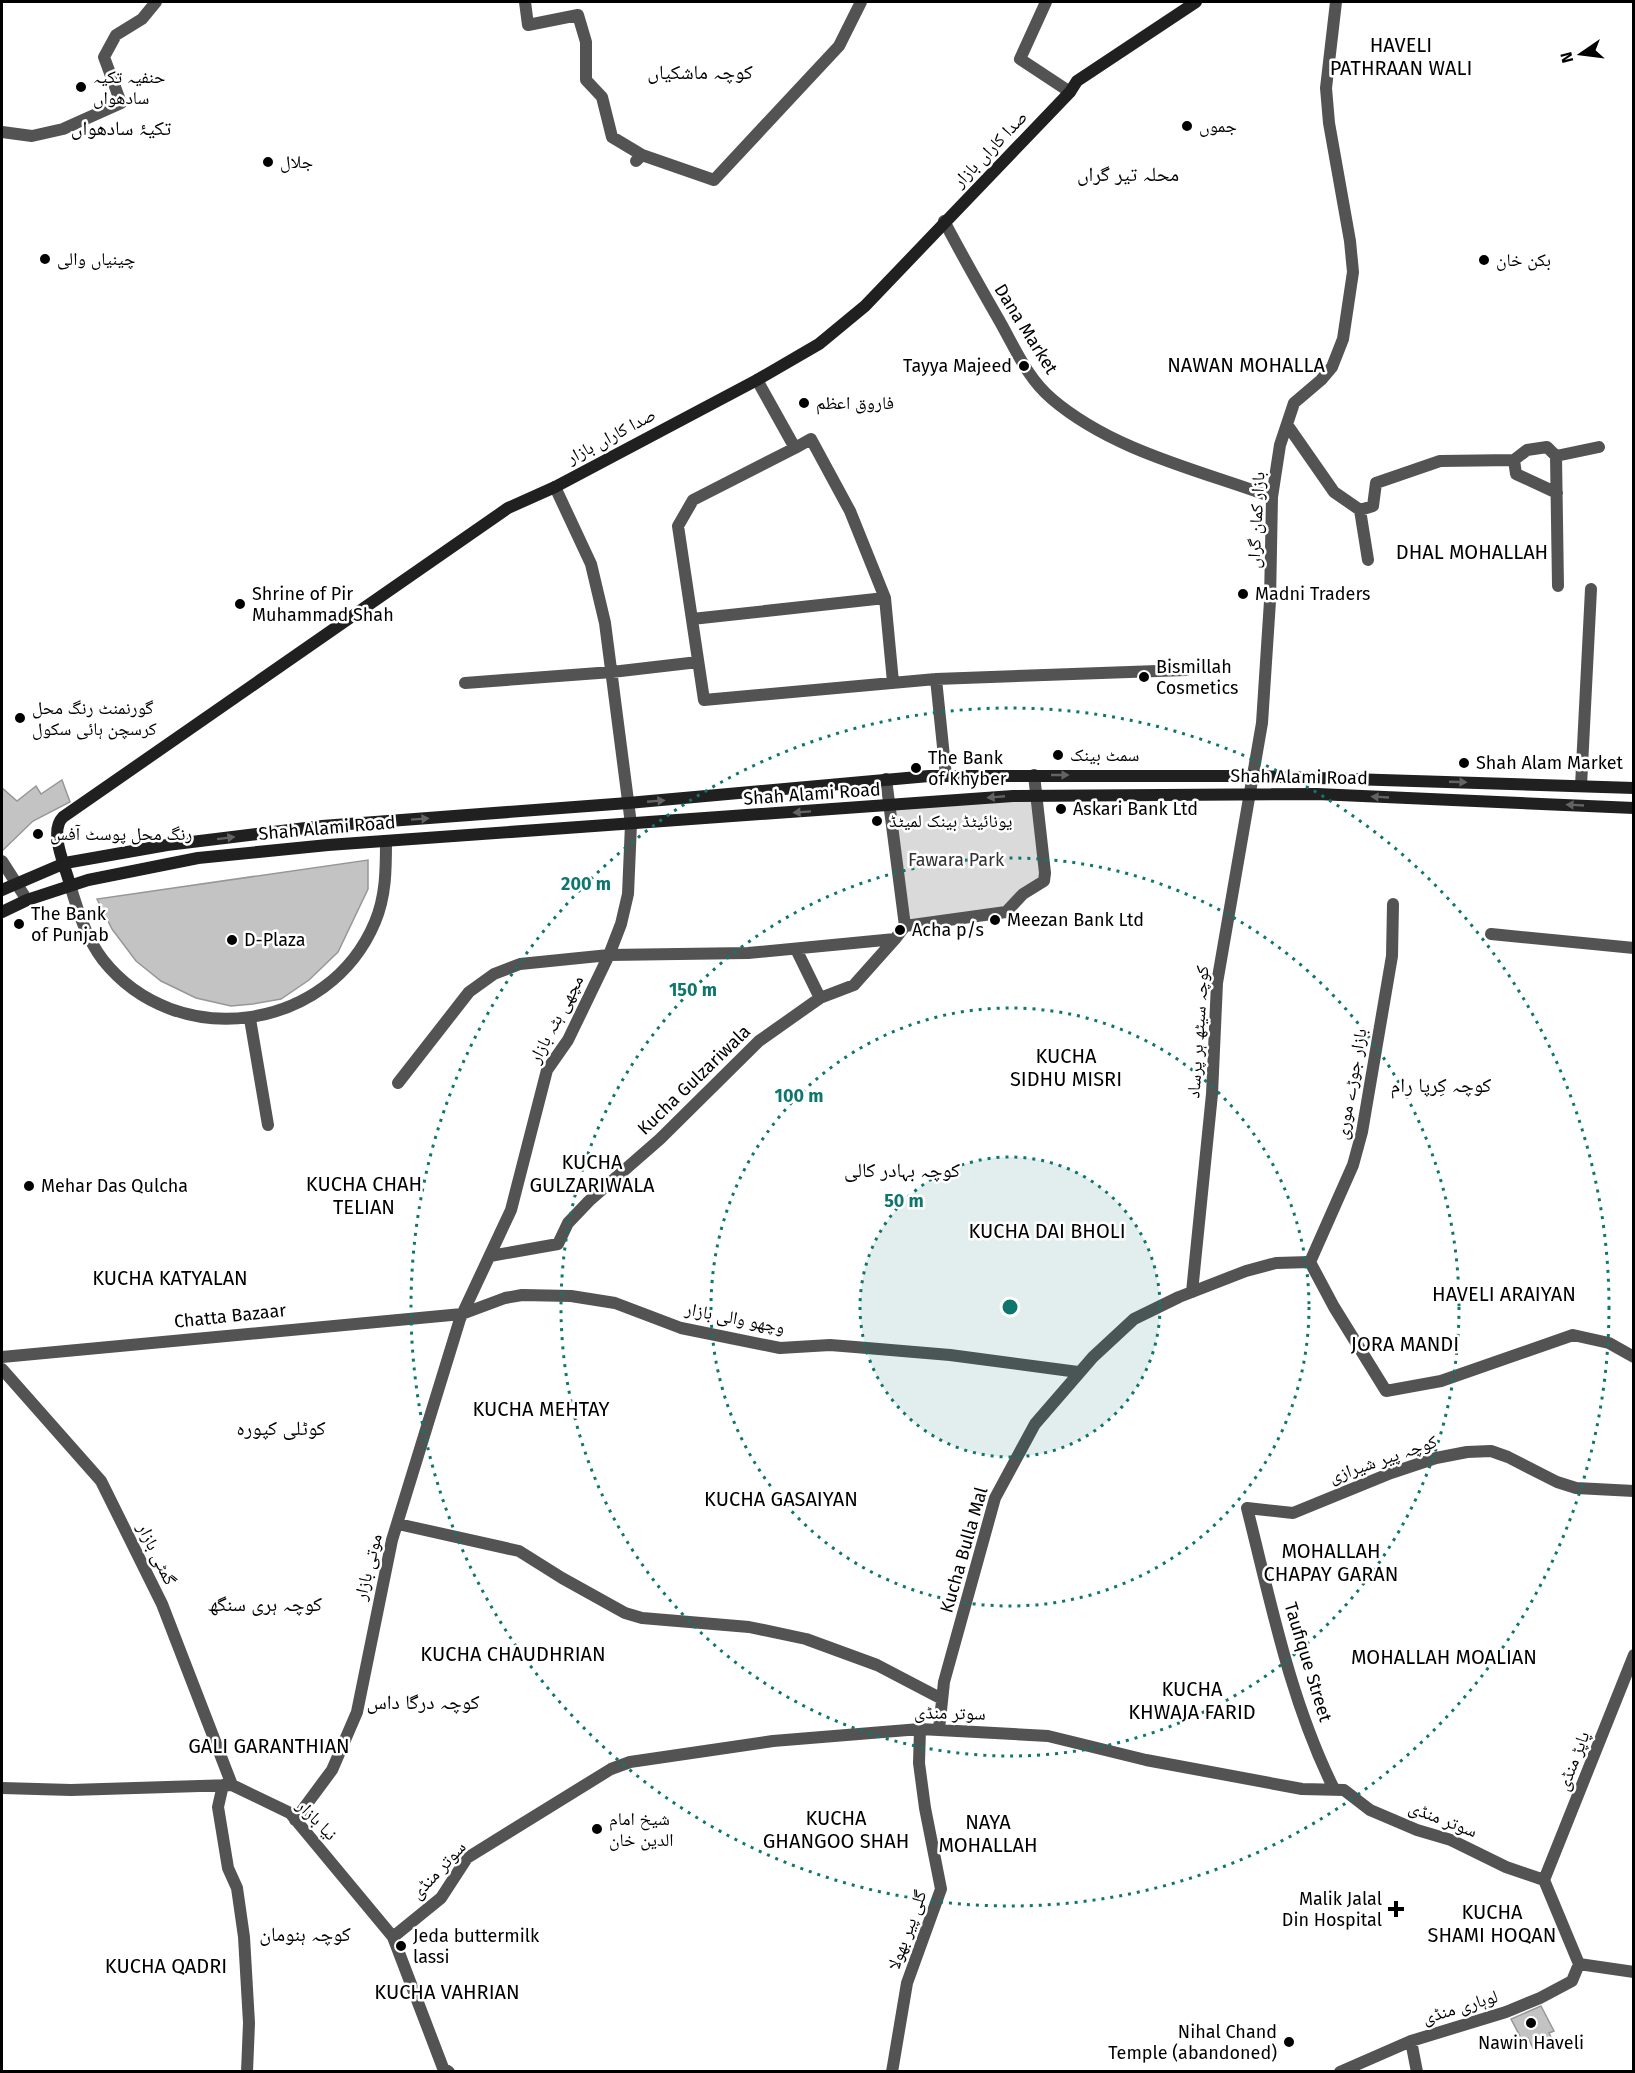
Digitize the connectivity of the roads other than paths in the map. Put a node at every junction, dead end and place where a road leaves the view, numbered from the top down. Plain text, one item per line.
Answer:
1 (156, 2) edge
2 (525, 2) edge
3 (861, 2) edge
4 (1046, 2) edge
5 (1196, 2) edge
6 (1336, 2) edge
7 (1070, 92) junction
8 (2, 132) edge
9 (944, 220) junction
10 (758, 380) junction
11 (1288, 426) junction
12 (1599, 447) dead end
13 (795, 448) junction
14 (1556, 456) junction
15 (1514, 460) junction
16 (555, 487) junction
17 (1557, 493) junction
18 (1272, 497) junction
19 (1360, 510) junction
20 (1368, 560) dead end
21 (1558, 586) dead end
22 (1591, 589) dead end
23 (885, 598) junction
24 (692, 619) junction
25 (698, 662) junction
26 (1186, 670) dead end
27 (612, 672) junction
28 (936, 679) junction
29 (893, 682) junction
30 (465, 683) dead end
31 (1034, 775) junction
32 (946, 776) junction
33 (1253, 776) junction
34 (886, 779) junction
35 (1581, 786) junction
36 (1634, 788) edge
37 (1251, 794) junction
38 (1036, 796) junction
39 (628, 803) junction
40 (889, 806) junction
41 (1634, 808) edge
42 (631, 824) junction
43 (386, 842) junction
44 (2, 861) edge
45 (64, 862) junction
46 (18, 883) junction
47 (70, 885) junction
48 (2, 890) edge
49 (27, 900) junction
50 (1393, 904) dead end
51 (2, 912) edge
52 (905, 926) junction
53 (1491, 934) dead end
54 (895, 939) junction
55 (1634, 948) edge
56 (796, 949) junction
57 (609, 955) junction
58 (820, 998) junction
59 (250, 1019) junction
60 (398, 1083) dead end
61 (267, 1125) dead end
62 (490, 1256) junction
63 (1310, 1262) junction
64 (1192, 1292) junction
65 (462, 1314) junction
66 (2, 1357) edge
67 (1634, 1357) edge
68 (2, 1369) edge
69 (1078, 1372) junction
70 (1634, 1491) edge
71 (1247, 1508) joint
72 (398, 1524) junction
73 (1634, 1655) edge
74 (942, 1699) junction
75 (920, 1729) junction
76 (939, 1729) junction
77 (227, 1785) junction
78 (2, 1788) edge
79 (1334, 1789) junction
80 (295, 1820) junction
81 (1544, 1880) junction
82 (393, 1936) junction
83 (1580, 1964) junction
84 (1634, 1972) edge
85 (1412, 2041) junction
86 (448, 2071) edge
87 (247, 2072) edge
88 (892, 2072) edge
89 (1340, 2072) edge
90 (1417, 2072) edge

1 - 8 street
2 - 3 street
4 - 7 street
5 - 7 street, صدا کاراں بازار
6 - 11 street, بازار کمان گراں
7 - 9 street, صدا کاراں بازار
9 - 10 street, صدا کاراں بازار
9 - 18 street, Dana Market
10 - 13 street
10 - 16 street, صدا کاراں بازار
11 - 18 street, بازار کمان گراں
11 - 19 street
12 - 14 street
13 - 23 street
13 - 24 street
14 - 15 street
14 - 17 street
15 - 17 street
15 - 19 street
16 - 27 street, مچھی ہٹہ بازار
16 - 45 street, صدا کاراں بازار
17 - 21 street
18 - 33 street, بازار کمان گراں
19 - 20 street
22 - 35 street
23 - 24 street
23 - 29 street
24 - 25 street
25 - 27 street
25 - 29 street
26 - 28 street
27 - 30 street
27 - 39 street, مچھی ہٹہ بازار
28 - 29 street
28 - 32 street
31 - 32 street, Shah Alami Road
31 -> 33 street, Shah Alami Road
31 - 38 street
32 - 34 street, Shah Alami Road
33 -> 35 street, Shah Alami Road
33 - 37 street, کوچہ سیٹھ ہر پرساد
39 -> 34 street, Shah Alami Road
34 - 40 street
35 - 36 street, Shah Alami Road
37 - 38 street, Shah Alami Road
41 -> 37 street, Shah Alami Road
37 - 64 street, کوچہ سیٹھ ہر پرساد
38 -> 40 street, Shah Alami Road
38 - 52 street
39 - 42 street, مچھی ہٹہ بازار
45 -> 39 street, Shah Alami Road
40 -> 42 street, Shah Alami Road
40 - 52 street
42 - 43 street, Shah Alami Road
42 - 57 street, مچھی ہٹہ بازار
43 - 47 street, Shah Alami Road
43 - 59 street
44 - 46 street
45 - 46 street, Shah Alami Road
45 - 47 street, صدا کاراں بازار
46 - 48 street, Shah Alami Road
46 - 49 street
47 - 49 street, Shah Alami Road
47 - 59 street
49 - 51 street, Shah Alami Road
50 - 63 street, بازار جوڑے موری
52 - 54 street, Kucha Gulzariwala
53 - 55 street
54 - 56 street
54 - 58 street, Kucha Gulzariwala
56 - 57 street
56 - 58 street
57 - 60 street
57 - 62 street, مچھی ہٹہ بازار
58 - 62 street, Kucha Gulzariwala
59 - 61 street
62 - 65 street, مچھی ہٹہ بازار
63 - 64 street, Kucha Bulla Mal
63 - 67 street
64 - 69 street, Kucha Bulla Mal
65 - 66 street, Chatta Bazaar
65 - 69 street, وچھو والی بازار
65 - 72 street, موتی بازار
68 - 77 street, گمٹی بازار
69 - 74 street, Kucha Bulla Mal
70 - 71 street, کوچہ پیر شیرازی
71 - 79 street, Taufique Street
72 - 74 street
72 - 80 street, موتی بازار
73 - 81 street, پاپڑ منڈی
74 - 76 street, Kucha Bulla Mal
75 - 76 street, سوتر منڈی
75 - 82 street, سوتر منڈی
75 - 88 street, گلی پیر بھولا
76 - 79 street, سوتر منڈی
77 - 78 street, نیا بازار
77 - 80 street, نیا بازار
77 - 87 street, گمٹی بازار
79 - 81 street, سوتر منڈی
80 - 82 street, نیا بازار
81 - 83 street
82 - 86 street, نیا بازار
83 - 84 street
83 - 85 street, لوہاری منڈی
85 - 89 street, لوہاری منڈی
85 - 90 street

